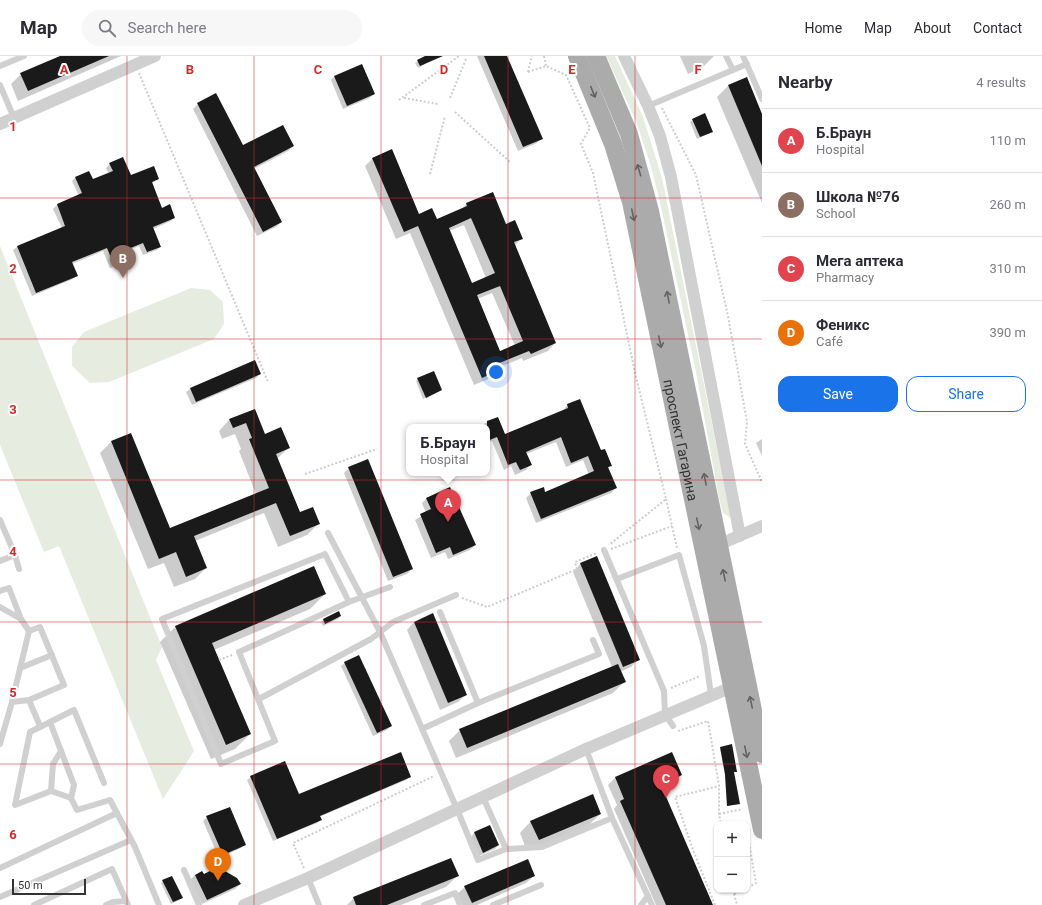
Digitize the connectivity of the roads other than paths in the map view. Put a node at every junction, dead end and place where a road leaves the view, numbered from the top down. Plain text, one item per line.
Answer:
1 (24, 56) edge
2 (155, 56) edge
3 (577, 56) edge
4 (596, 56) edge
5 (624, 56) edge
6 (726, 56) edge
7 (743, 56) edge
8 (747, 64) junction
9 (0, 66) edge
10 (733, 70) junction
11 (0, 85) edge
12 (762, 99) edge
13 (653, 103) junction
14 (14, 118) junction
15 (0, 124) edge
16 (1, 524) edge
17 (762, 526) edge
18 (328, 532) dead end
19 (740, 536) junction
20 (718, 545) junction
21 (604, 550) road end
22 (15, 555) junction
23 (0, 561) edge
24 (19, 569) dead end
25 (617, 579) junction
26 (390, 587) dead end
27 (0, 591) edge
28 (456, 595) road end
29 (362, 597) junction
30 (349, 602) junction
31 (0, 607) edge
32 (440, 612) dead end
33 (21, 619) junction
34 (29, 631) junction
35 (380, 632) junction
36 (593, 640) dead end
37 (52, 655) junction
38 (20, 668) junction
39 (740, 685) junction
40 (711, 695) junction
41 (258, 699) junction
42 (29, 700) junction
43 (12, 702) junction
44 (478, 703) junction
45 (665, 714) junction
46 (50, 722) junction
47 (40, 726) junction
48 (673, 726) dead end
49 (422, 729) junction
50 (0, 744) edge
51 (586, 749) junction
52 (60, 751) junction
53 (762, 754) edge
54 (104, 784) dead end
55 (51, 791) junction
56 (483, 796) junction
57 (70, 798) junction
58 (457, 809) junction
59 (117, 813) junction
60 (612, 818) junction
61 (762, 830) edge
62 (131, 840) junction
63 (506, 849) junction
64 (0, 868) edge
65 (184, 870) dead end
66 (308, 878) junction
67 (541, 885) dead end
68 (648, 896) junction
69 (0, 897) edge
70 (127, 903) edge
71 (34, 905) edge
72 (106, 905) edge
73 (159, 905) edge
74 (199, 905) edge
75 (244, 905) edge
76 (319, 905) edge
77 (424, 905) edge
78 (460, 905) edge
79 (493, 905) edge
80 (641, 905) edge
81 (652, 905) edge

1 - 9 lane
2 - 14 street
3 -> 39 main road, проспект Гагарина
20 -> 4 main road, проспект Гагарина
5 - 13 street
6 - 10 lane
7 - 8 lane
8 - 10 lane
8 - 12 lane
10 - 13 lane
11 - 14 lane
13 - 19 street
14 - 15 street
16 - 22 lane
17 - 19 street
18 - 29 lane
19 - 20 street
39 -> 20 main road, проспект Гагарина
21 - 25 lane
22 - 23 lane
22 - 24 lane
25 - 40 lane
25 - 45 lane
26 - 29 lane
27 - 33 lane
28 - 35 lane
29 - 30 lane
29 - 35 lane
30 - 41 lane
30 - 41 lane
31 - 33 lane
32 - 44 lane
33 - 34 lane
34 - 37 lane
34 - 38 lane
35 - 41 lane
35 - 49 lane
36 - 44 lane
37 - 38 lane
37 - 42 lane
38 - 43 lane
39 - 40 street
53 -> 39 main road, проспект Гагарина
39 -> 61 main road, проспект Гагарина
40 - 45 street
42 - 43 lane
42 - 47 lane
43 - 50 lane
44 - 49 lane
45 - 48 lane
45 - 51 street
46 - 47 lane
46 - 52 lane
46 - 54 lane
47 - 55 lane
49 - 58 lane
51 - 56 street
51 - 60 lane
52 - 55 lane
52 - 57 lane
55 - 57 lane
56 - 58 street
56 - 63 lane
57 - 59 lane
58 - 63 lane
58 - 66 street
59 - 62 lane
59 - 64 lane
60 - 63 lane
60 - 68 lane
62 - 69 lane
62 - 73 lane
65 - 74 lane
66 - 75 street
66 - 76 lane
67 - 79 lane
68 - 80 lane
68 - 81 lane
70 - 71 lane
70 - 72 lane
77 - 78 lane

